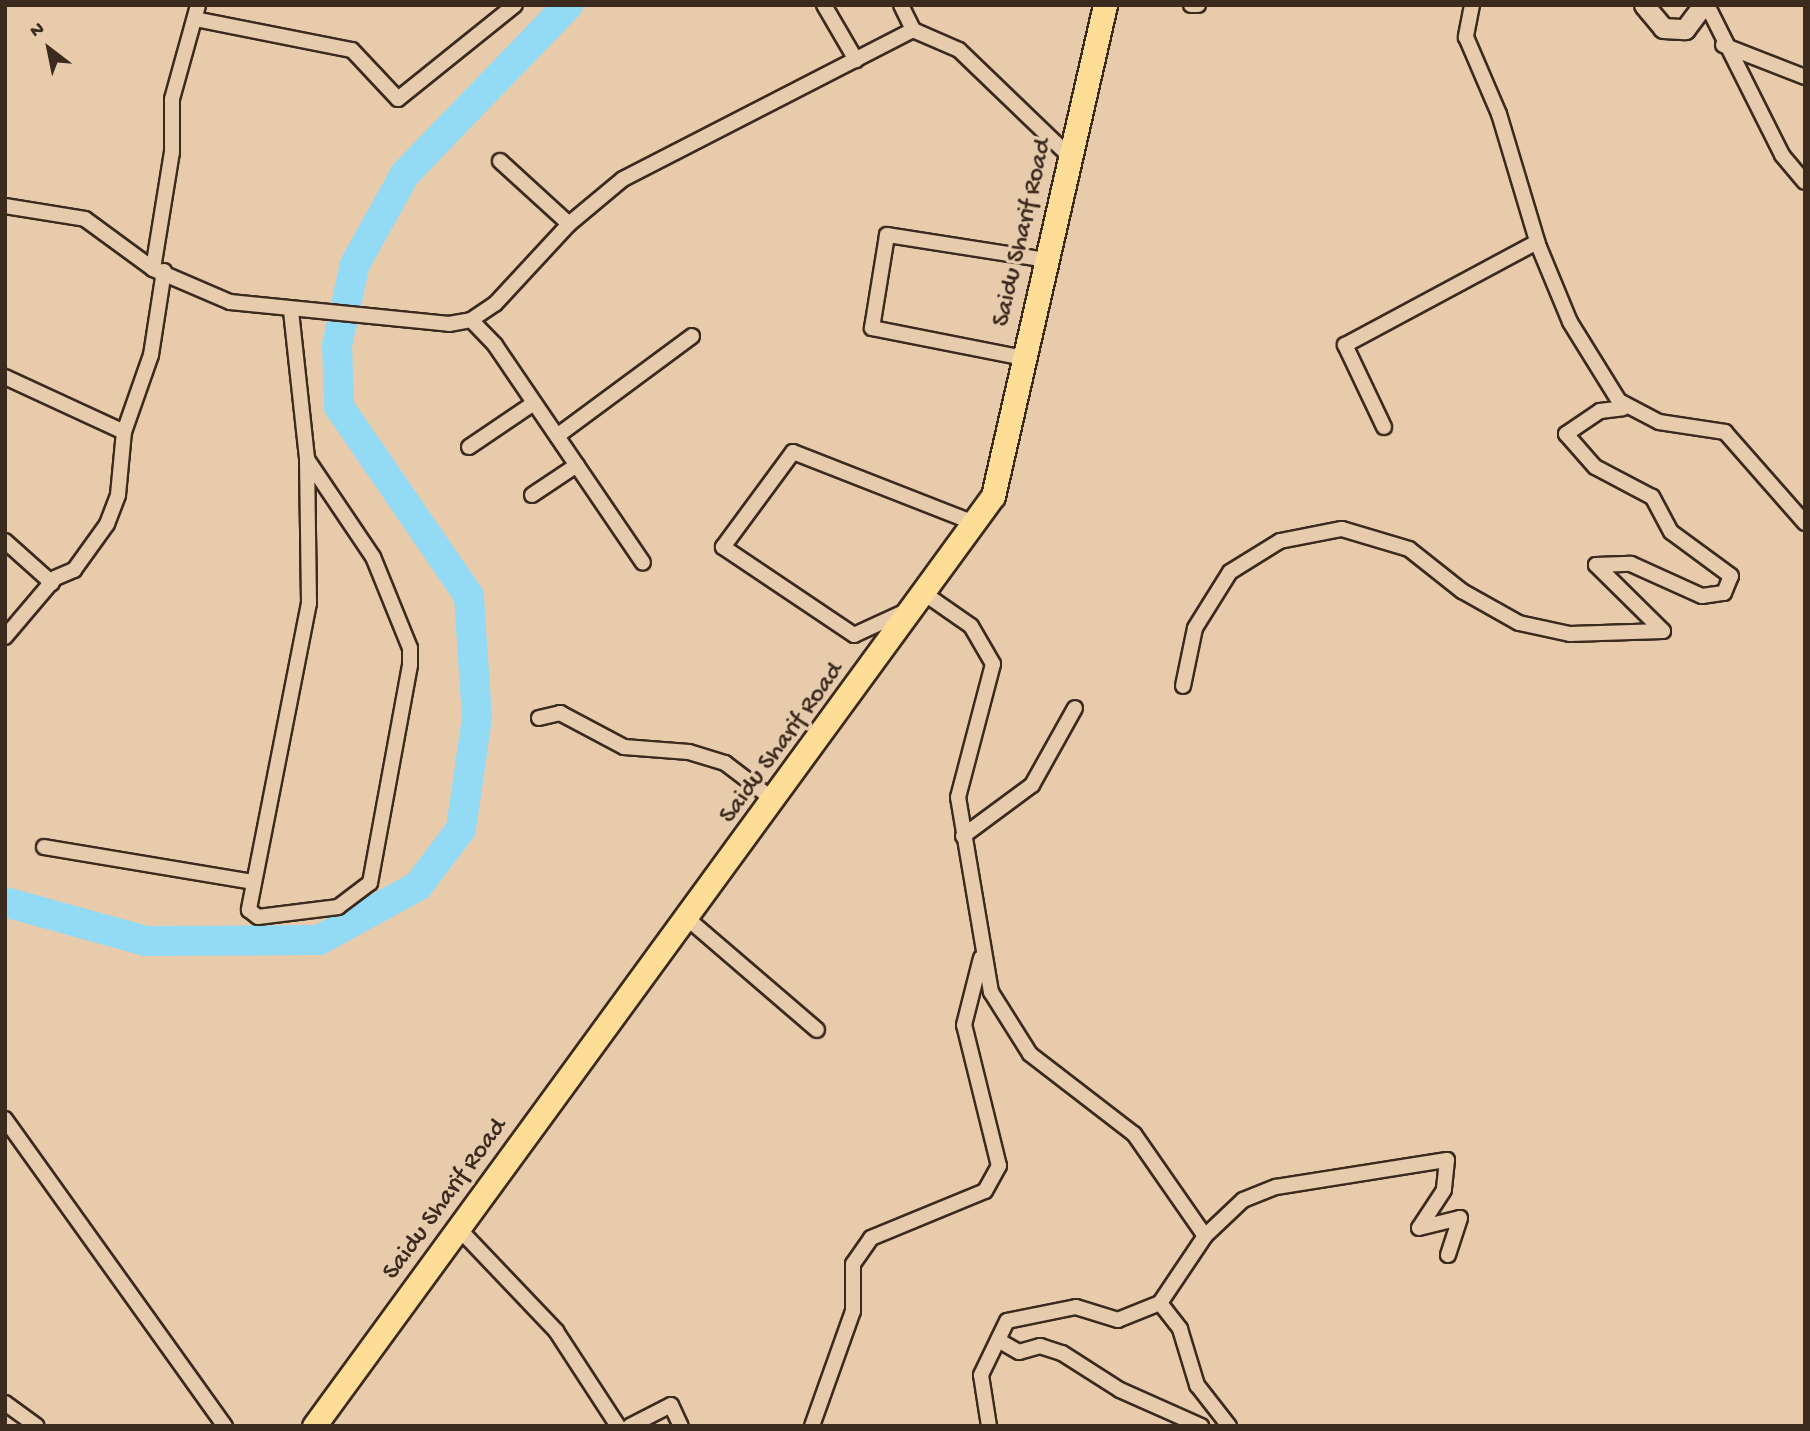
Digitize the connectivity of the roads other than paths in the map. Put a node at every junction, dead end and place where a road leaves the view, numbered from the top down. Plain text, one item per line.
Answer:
1 (515, 5) edge
2 (824, 5) edge
3 (901, 5) edge
4 (1105, 5) edge
5 (1191, 5) edge
6 (1198, 5) edge
7 (1472, 5) edge
8 (1644, 5) edge
9 (1705, 5) edge
10 (196, 12) edge
11 (913, 30) junction
12 (1723, 45) junction
13 (856, 60) junction
14 (1805, 77) edge
15 (1070, 157) junction
16 (500, 161) dead end
17 (1805, 181) edge
18 (5, 206) edge
19 (569, 224) junction
20 (1537, 243) junction
21 (1047, 260) junction
22 (160, 272) junction
23 (291, 311) junction
24 (471, 320) junction
25 (692, 336) dead end
26 (1024, 358) junction
27 (5, 377) edge
28 (534, 403) junction
29 (1623, 408) junction
30 (1384, 427) dead end
31 (124, 432) junction
32 (557, 436) junction
33 (470, 447) dead end
34 (307, 459) junction
35 (577, 465) junction
36 (532, 495) dead end
37 (974, 523) junction
38 (1805, 523) edge
39 (5, 541) edge
40 (643, 563) dead end
41 (52, 583) junction
42 (921, 600) junction
43 (5, 637) edge
44 (1183, 686) dead end
45 (1075, 708) dead end
46 (539, 718) dead end
47 (775, 801) junction
48 (963, 836) junction
49 (44, 847) dead end
50 (253, 883) junction
51 (688, 919) junction
52 (982, 953) junction
53 (817, 1030) dead end
54 (5, 1119) edge
55 (459, 1229) junction
56 (1205, 1236) junction
57 (1448, 1255) dead end
58 (1160, 1303) junction
59 (998, 1340) junction
60 (5, 1403) edge
61 (37, 1426) edge
62 (225, 1426) edge
63 (314, 1426) edge
64 (618, 1426) edge
65 (630, 1426) edge
66 (681, 1426) edge
67 (812, 1426) edge
68 (989, 1426) edge
69 (1201, 1426) edge
70 (1229, 1426) edge

1 - 10 street
2 - 13 street
3 - 11 street
4 - 15 main road, Saidu Sharif Road
5 - 6 street
7 - 20 street
8 - 9 street
9 - 12 street
10 - 22 street
11 - 13 street
11 - 15 street
12 - 14 street
12 - 17 street
13 - 19 street
15 - 21 main road, Saidu Sharif Road
16 - 19 street
18 - 22 street
19 - 24 street
20 - 29 street
20 - 30 street
21 - 26 main road, Saidu Sharif Road
21 - 26 street
22 - 23 street
22 - 31 street
23 - 24 street
23 - 34 street
24 - 28 street
25 - 32 street
26 - 37 main road, Saidu Sharif Road
27 - 31 street
28 - 32 street
28 - 33 street
29 - 38 street
29 - 44 street
31 - 41 street
32 - 35 street
34 - 50 street
34 - 50 street
35 - 36 street
35 - 40 street
37 - 42 main road, Saidu Sharif Road
37 - 42 street
39 - 41 street
41 - 43 street
42 - 47 main road, Saidu Sharif Road
42 - 48 street
45 - 48 street
46 - 47 street
47 - 51 main road, Saidu Sharif Road
48 - 52 street
49 - 50 street
51 - 53 street
51 - 55 main road, Saidu Sharif Road
52 - 56 street
52 - 67 street
54 - 62 street
55 - 63 main road, Saidu Sharif Road
55 - 64 street
56 - 57 street
56 - 58 street
58 - 59 street
58 - 70 street
59 - 68 street
59 - 69 street
60 - 61 street
65 - 66 street

